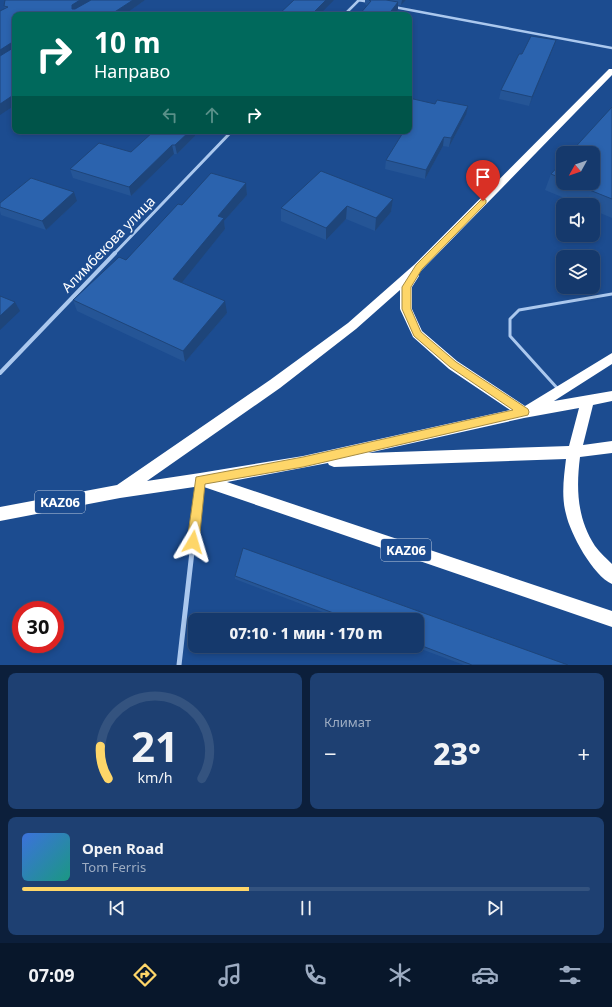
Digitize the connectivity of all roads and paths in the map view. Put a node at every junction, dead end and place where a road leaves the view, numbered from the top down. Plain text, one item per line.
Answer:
1 (358, 0) edge
2 (374, 3) edge
3 (390, 6) edge
4 (347, 12) edge
5 (612, 48) edge
6 (612, 71) edge
7 (229, 134) edge
8 (419, 267) junction
9 (612, 294) edge
10 (612, 358) edge
11 (0, 373) edge
12 (560, 390) junction
13 (612, 396) edge
14 (587, 402) junction
15 (524, 412) junction
16 (612, 447) edge
17 (574, 452) junction
18 (303, 462) junction
19 (200, 480) junction
20 (120, 491) junction
21 (0, 514) edge
22 (612, 576) edge
23 (612, 619) edge
24 (179, 665) edge

1 - 2 street
1 - 4 street
3 - 5 street
6 - 8 highway
7 - 11 street, Алимбекова улица
8 - 15 highway
8 - 20 highway
9 - 12 lane
10 - 12 highway
12 - 15 highway
13 - 14 highway, KАZ06
14 - 15 highway, KАZ06
14 - 17 highway
15 - 18 highway, KАZ06
16 - 17 highway
17 - 18 highway
17 - 22 highway
18 - 19 highway, KАZ06
19 - 20 highway, KАZ06
19 - 23 highway, KАZ06
19 - 24 street
20 - 21 highway, KАZ06

